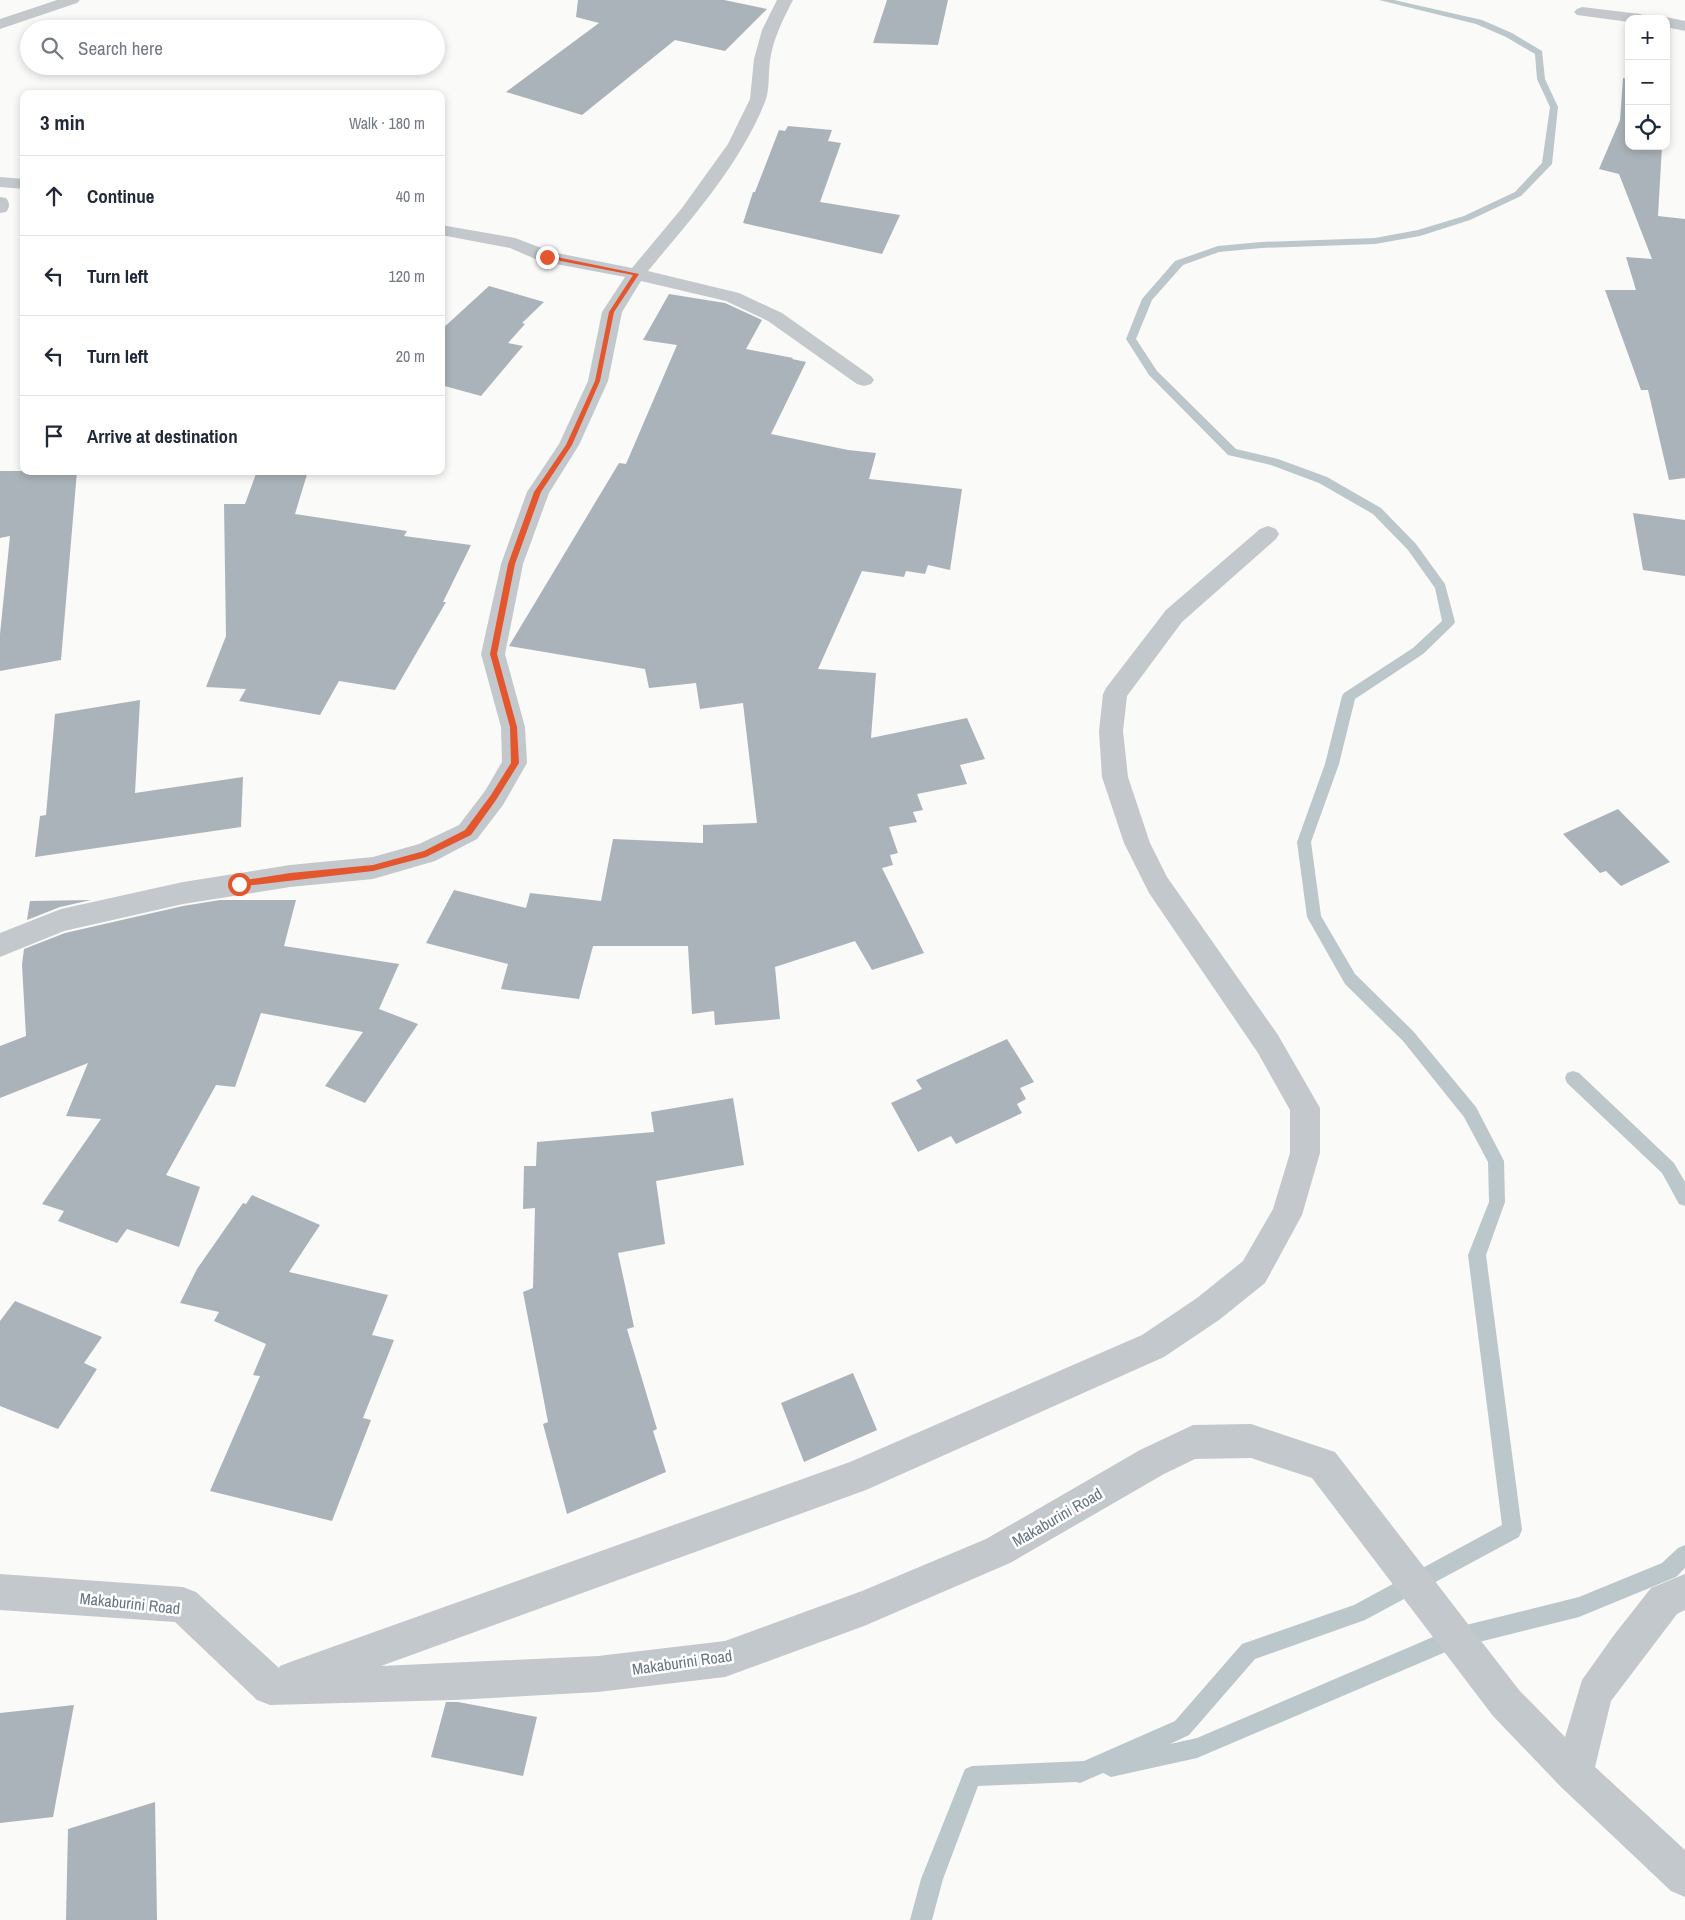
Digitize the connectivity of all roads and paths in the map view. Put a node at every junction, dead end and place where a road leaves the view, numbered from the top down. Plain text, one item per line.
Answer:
1 (72, 0) edge
2 (785, 0) edge
3 (1582, 12) dead end
4 (1625, 17) edge
5 (1670, 20) edge
6 (0, 24) edge
7 (1685, 26) edge
8 (0, 182) edge
9 (20, 184) edge
10 (0, 202) edge
11 (0, 208) edge
12 (445, 231) edge
13 (636, 274) junction
14 (864, 380) dead end
15 (1268, 534) dead end
16 (0, 944) edge
17 (0, 1592) edge
18 (1685, 1592) edge
19 (270, 1687) junction
20 (1574, 1774) junction
21 (1685, 1877) edge

1 - 6 street
2 - 13 street
3 - 4 street
5 - 7 street
8 - 9 street
10 - 11 street
12 - 13 street
13 - 14 street
13 - 16 street
15 - 19 street
17 - 19 street, Makaburini Road
18 - 20 street
19 - 20 street, Makaburini Road
20 - 21 street, Makaburini Road

